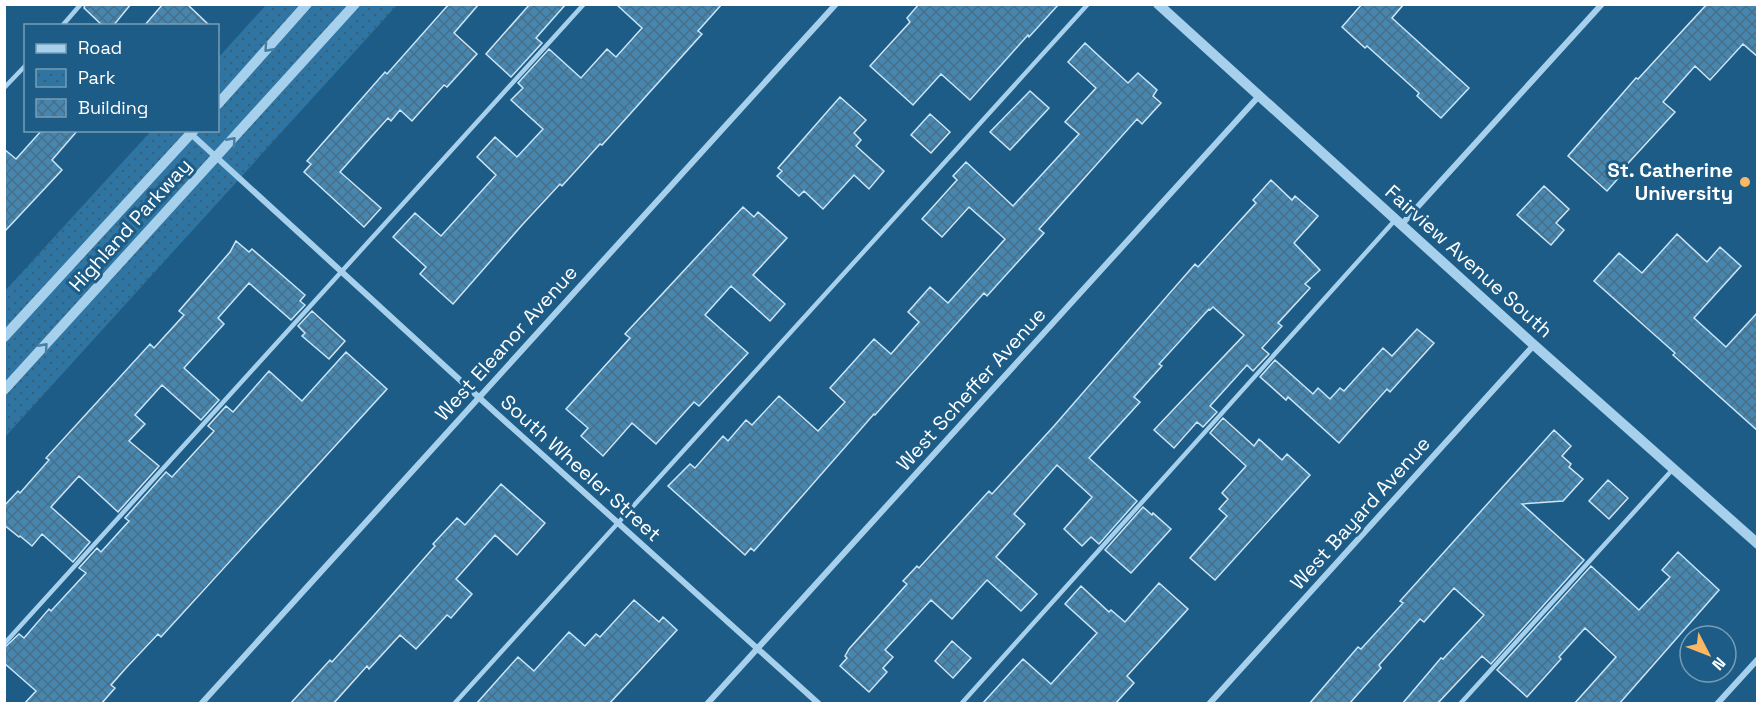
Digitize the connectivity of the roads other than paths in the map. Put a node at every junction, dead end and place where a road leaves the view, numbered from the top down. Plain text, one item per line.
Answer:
1 (81, 4) edge
2 (307, 4) edge
3 (355, 4) edge
4 (584, 4) edge
5 (836, 4) edge
6 (1088, 4) edge
7 (1158, 4) edge
8 (1602, 4) edge
9 (64, 24) edge
10 (24, 67) edge
11 (4, 88) edge
12 (1259, 96) junction
13 (219, 103) edge
14 (192, 132) edge
15 (216, 158) junction
16 (1399, 222) junction
17 (341, 272) junction
18 (4, 337) edge
19 (1534, 345) junction
20 (4, 390) edge
21 (479, 398) junction
22 (1673, 469) junction
23 (618, 523) junction
24 (1758, 544) edge
25 (4, 644) edge
26 (757, 648) junction
27 (1758, 659) edge
28 (201, 704) edge
29 (454, 704) edge
30 (707, 704) edge
31 (819, 704) edge
32 (961, 704) edge
33 (1209, 704) edge
34 (1460, 704) edge
35 (1717, 704) edge

1 - 9 lane
2 -> 13 street
15 -> 3 street, Highland Parkway
4 - 17 lane
5 - 21 street, West Eleanor Avenue
6 - 23 lane
7 - 12 street, Fairview Avenue South
8 - 16 street
10 - 11 lane
12 - 16 street, Fairview Avenue South
12 - 26 street, West Scheffer Avenue
14 - 15 street, South Wheeler Street
14 - 18 street, Highland Parkway
15 - 17 street, South Wheeler Street
20 -> 15 street, Highland Parkway
16 - 19 street, Fairview Avenue South
16 - 32 lane
17 - 21 street, South Wheeler Street
17 - 25 lane
19 - 22 street, Fairview Avenue South
19 - 33 street, West Bayard Avenue
21 - 23 street, South Wheeler Street
21 - 28 street, West Eleanor Avenue
22 - 24 street, Fairview Avenue South
22 - 34 lane
23 - 26 street, South Wheeler Street
23 - 29 lane
26 - 30 street, West Scheffer Avenue
26 - 31 street, South Wheeler Street
27 - 35 street

